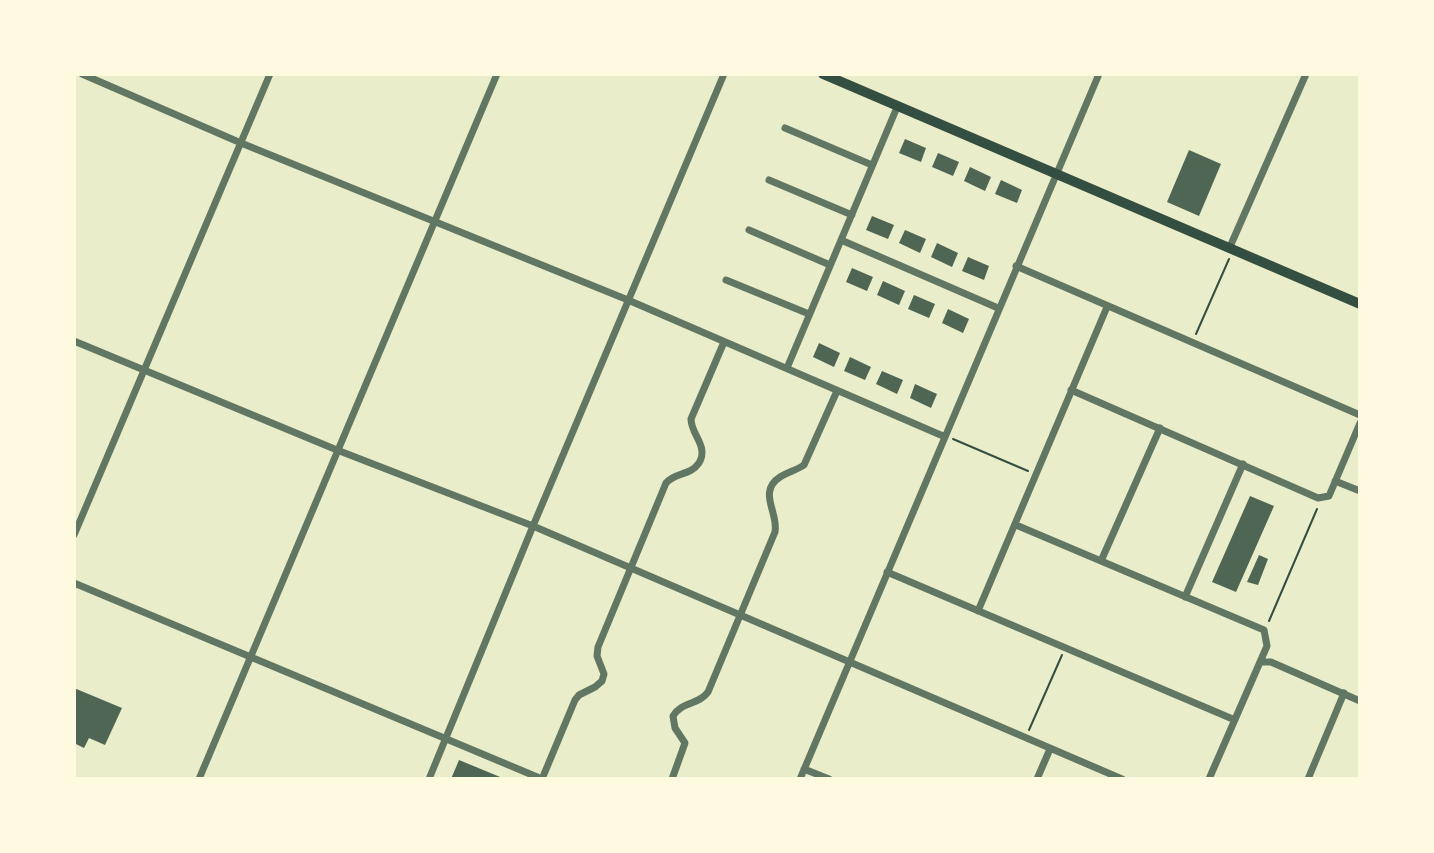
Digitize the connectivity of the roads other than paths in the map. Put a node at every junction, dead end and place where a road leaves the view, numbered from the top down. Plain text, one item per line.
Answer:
1 (82, 74) edge
2 (270, 74) edge
3 (497, 74) edge
4 (724, 74) edge
5 (823, 74) edge
6 (1099, 74) edge
7 (1306, 74) edge
8 (898, 104) junction
9 (785, 128) dead end
10 (241, 143) junction
11 (872, 165) junction
12 (1056, 173) junction
13 (769, 180) dead end
14 (852, 215) junction
15 (434, 221) junction
16 (749, 230) dead end
17 (841, 240) junction
18 (1231, 250) junction
19 (830, 265) junction
20 (1016, 266) junction
21 (726, 280) dead end
22 (628, 300) junction
23 (1360, 304) edge
24 (1107, 307) junction
25 (998, 308) junction
26 (809, 314) junction
27 (74, 341) edge
28 (724, 342) junction
29 (787, 368) junction
30 (144, 372) junction
31 (1071, 390) junction
32 (837, 391) junction
33 (1360, 415) edge
34 (1360, 423) edge
35 (1160, 428) junction
36 (943, 436) junction
37 (337, 450) junction
38 (1243, 464) junction
39 (1335, 481) junction
40 (1360, 491) edge
41 (1016, 525) junction
42 (533, 526) junction
43 (74, 535) edge
44 (1101, 561) junction
45 (630, 569) junction
46 (887, 572) junction
47 (74, 583) edge
48 (1185, 597) junction
49 (978, 611) junction
50 (740, 616) junction
51 (251, 658) junction
52 (1260, 662) junction
53 (850, 663) junction
54 (1344, 693) junction
55 (1360, 701) edge
56 (1235, 720) junction
57 (445, 738) junction
58 (1050, 749) junction
59 (804, 769) junction
60 (199, 779) edge
61 (429, 779) edge
62 (542, 779) edge
63 (672, 779) edge
64 (800, 779) edge
65 (829, 779) edge
66 (1037, 779) edge
67 (1122, 779) edge
68 (1209, 779) edge
69 (1308, 779) edge

1 - 10 street
2 - 10 street
3 - 15 street
4 - 22 street
5 - 8 main road
6 - 12 street
7 - 18 street
8 - 11 street
8 - 12 main road
9 - 11 street
10 - 15 street
10 - 30 street
11 - 14 street
12 - 18 main road
12 - 20 street
13 - 14 street
14 - 17 street
15 - 22 street
15 - 37 street
16 - 19 street
17 - 19 street
17 - 25 street
18 - 23 main road
19 - 26 street
20 - 24 street
20 - 25 street
21 - 26 street
22 - 28 street
22 - 42 street
24 - 31 street
24 - 33 street
25 - 36 street
26 - 29 street
27 - 30 street
28 - 29 street
28 - 45 street
29 - 32 street
30 - 37 street
30 - 43 street
31 - 35 street
31 - 41 street
32 - 36 street
32 - 50 street
34 - 39 street
35 - 38 street
35 - 44 street
36 - 46 street
37 - 42 street
37 - 51 street
38 - 39 street
38 - 48 street
39 - 40 street
41 - 44 street
41 - 49 street
42 - 45 street
42 - 57 street
44 - 48 street
45 - 50 street
45 - 62 street
46 - 49 street
46 - 53 street
47 - 51 street
48 - 52 street
49 - 56 street
50 - 53 street
50 - 63 street
51 - 57 street
51 - 60 street
52 - 54 street
52 - 56 street
53 - 58 street
53 - 59 street
54 - 55 street
54 - 69 street
56 - 68 street
57 - 61 street
57 - 62 street
58 - 66 street
58 - 67 street
59 - 64 street
59 - 65 street

